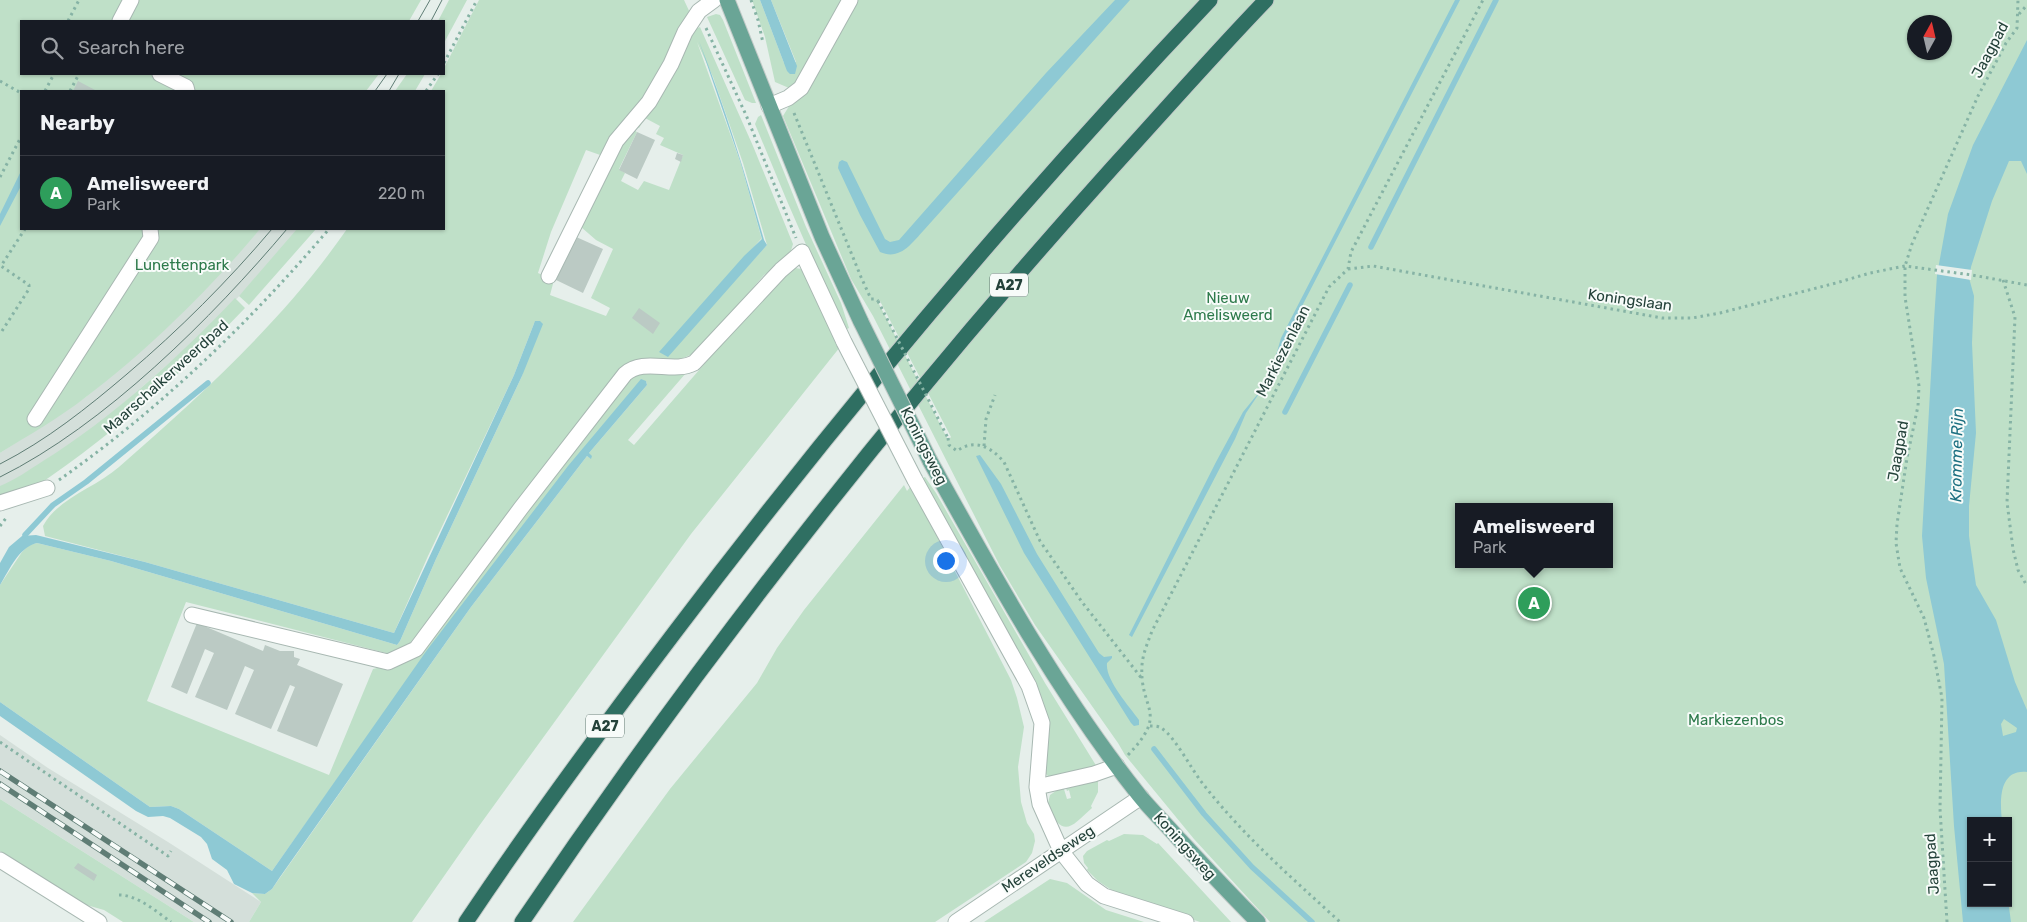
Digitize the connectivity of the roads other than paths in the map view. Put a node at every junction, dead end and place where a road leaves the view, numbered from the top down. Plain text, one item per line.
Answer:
1 (131, 0) edge
2 (714, 0) edge
3 (727, 0) edge
4 (850, 0) edge
5 (1210, 0) edge
6 (1266, 0) edge
7 (121, 20) edge
8 (162, 75) edge
9 (187, 90) edge
10 (769, 106) junction
11 (150, 230) edge
12 (549, 276) dead end
13 (35, 419) dead end
14 (47, 488) road end
15 (5, 508) edge
16 (192, 615) dead end
17 (1117, 766) junction
18 (1037, 787) junction
19 (1141, 797) junction
20 (1061, 851) junction
21 (0, 860) edge
22 (99, 922) edge
23 (466, 922) edge
24 (522, 922) edge
25 (956, 922) edge
26 (1186, 922) edge
27 (1258, 922) edge

1 - 7 street
2 - 12 street
3 - 10 main road, Koningsweg
4 - 10 street
5 - 23 highway, A27
6 - 24 highway, A27
8 - 9 street
10 - 17 main road, Koningsweg, bridge
11 - 13 street
14 - 15 street
16 - 18 street, Koningsweg, bridge
17 - 18 street
17 - 19 main road, Koningsweg
18 - 20 street, Koningsweg
19 - 20 street, Mereveldseweg
19 - 27 main road, Koningsweg
20 - 25 street, Mereveldseweg
20 - 26 street, Koningsweg
21 - 22 street

